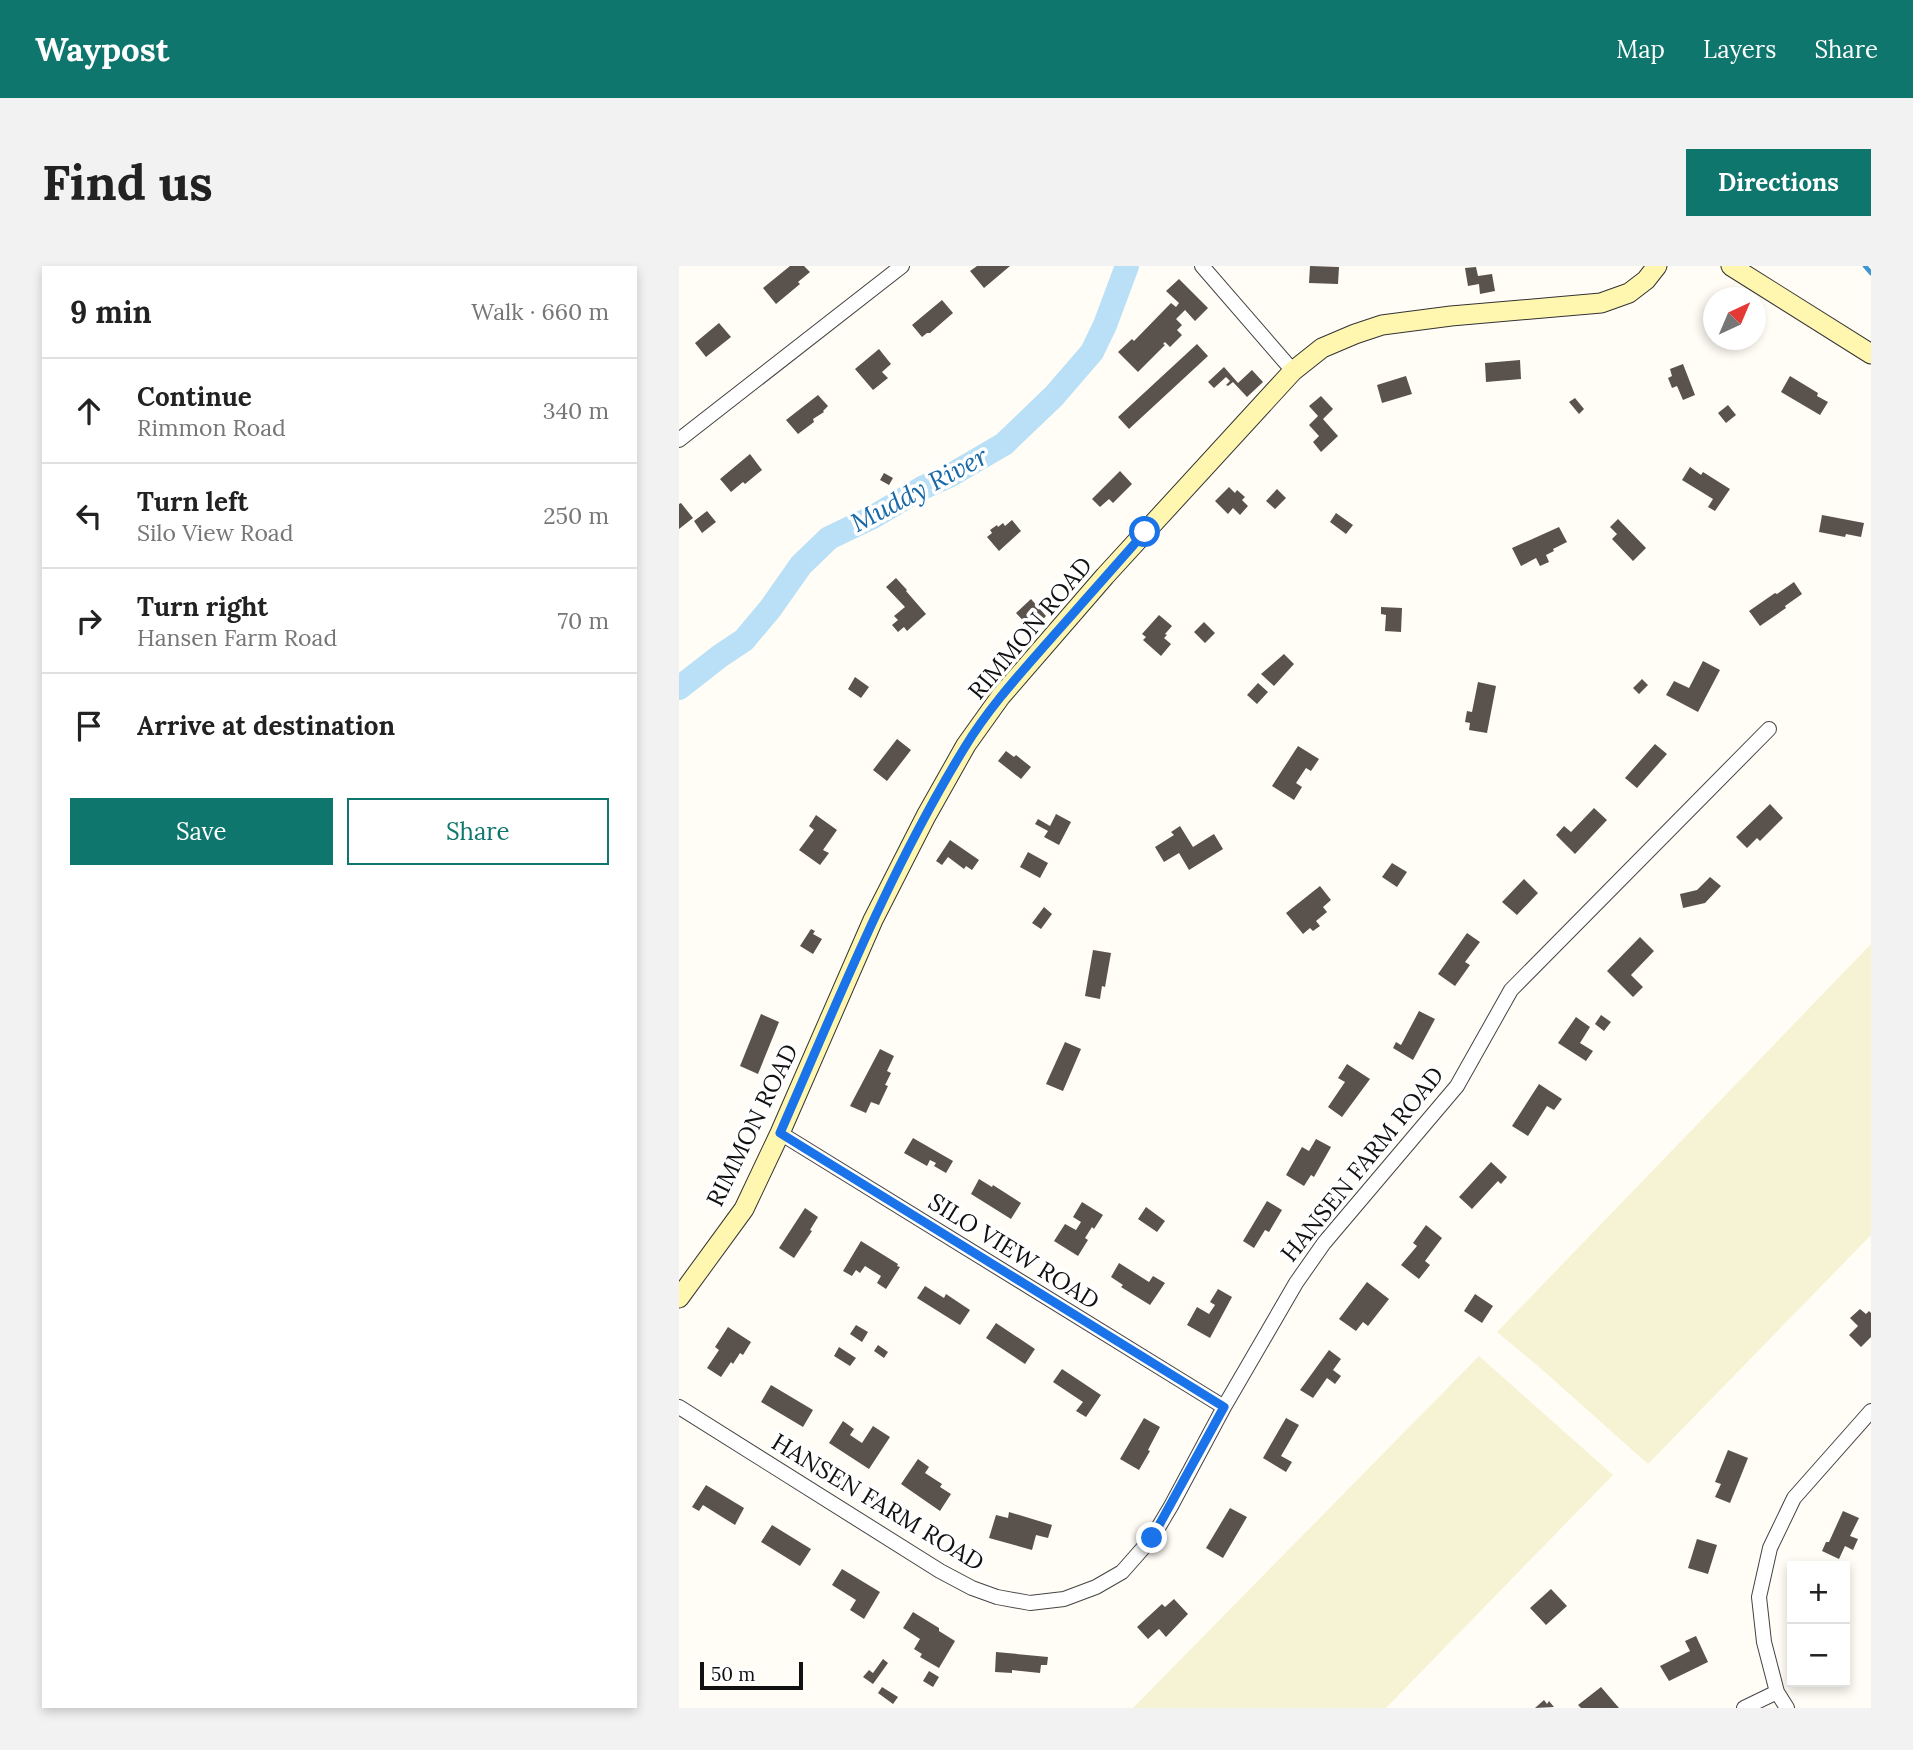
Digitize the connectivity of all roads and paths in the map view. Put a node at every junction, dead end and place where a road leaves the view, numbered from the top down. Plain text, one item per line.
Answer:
1 (902, 266) edge
2 (1202, 266) edge
3 (1657, 266) edge
4 (1731, 266) edge
5 (1871, 354) edge
6 (1293, 371) junction
7 (679, 440) edge
8 (1769, 729) dead end
9 (780, 1133) junction
10 (679, 1298) edge
11 (679, 1407) edge
12 (1224, 1407) junction
13 (1871, 1411) edge
14 (1777, 1692) junction
15 (1744, 1708) edge
16 (1787, 1708) edge

1 - 7 street
2 - 6 street
3 - 6 street, RIMMON ROAD
4 - 5 street
6 - 9 street, RIMMON ROAD
8 - 12 street, HANSEN FARM ROAD
9 - 10 street, RIMMON ROAD
9 - 12 street, SILO VIEW ROAD
11 - 12 street, HANSEN FARM ROAD
13 - 14 street
14 - 15 street
14 - 16 street

